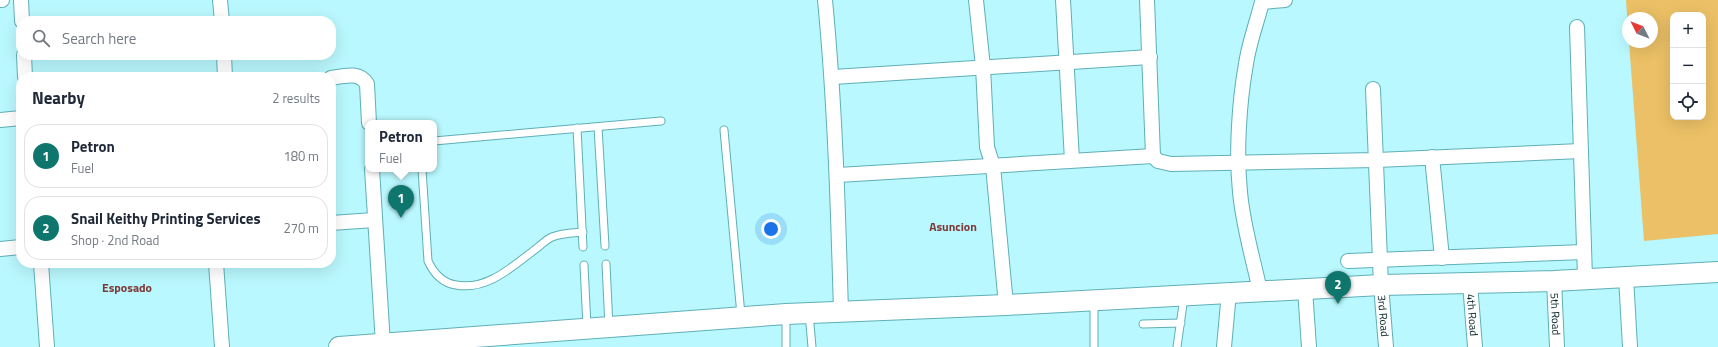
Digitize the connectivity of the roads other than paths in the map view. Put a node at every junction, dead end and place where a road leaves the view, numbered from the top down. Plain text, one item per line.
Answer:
1 (21, 0) edge
2 (220, 0) edge
3 (825, 0) edge
4 (976, 0) edge
5 (1063, 0) edge
6 (1147, 0) edge
7 (1285, 0) edge
8 (1262, 1) edge
9 (22, 16) edge
10 (222, 16) edge
11 (1577, 27) dead end
12 (1150, 57) junction
13 (24, 60) edge
14 (224, 60) edge
15 (1066, 62) junction
16 (983, 67) junction
17 (25, 72) edge
18 (225, 72) edge
19 (336, 77) edge
20 (832, 77) junction
21 (1373, 89) dead end
22 (16, 118) edge
23 (0, 120) edge
24 (369, 120) edge
25 (661, 121) dead end
26 (598, 127) junction
27 (577, 128) junction
28 (724, 130) dead end
29 (437, 141) edge
30 (1581, 151) junction
31 (1153, 156) junction
32 (1432, 157) junction
33 (1072, 160) junction
34 (1377, 160) junction
35 (1238, 163) junction
36 (993, 166) junction
37 (372, 172) edge
38 (422, 172) edge
39 (838, 175) junction
40 (374, 220) junction
41 (336, 223) edge
42 (582, 232) junction
43 (605, 246) dead end
44 (583, 247) dead end
45 (16, 248) edge
46 (0, 249) edge
47 (1584, 252) junction
48 (1442, 258) junction
49 (1348, 261) dead end
50 (1380, 261) junction
51 (606, 264) dead end
52 (584, 265) dead end
53 (41, 268) edge
54 (216, 268) edge
55 (1718, 272) edge
56 (1626, 277) junction
57 (1585, 278) junction
58 (1554, 281) junction
59 (1470, 283) junction
60 (1381, 285) junction
61 (1305, 289) junction
62 (1260, 291) junction
63 (1229, 292) junction
64 (1184, 295) junction
65 (1094, 300) junction
66 (1006, 305) junction
67 (841, 312) junction
68 (809, 313) junction
69 (786, 314) junction
70 (741, 317) junction
71 (1181, 323) junction
72 (1143, 324) dead end
73 (609, 327) junction
74 (588, 329) junction
75 (383, 344) junction
76 (47, 347) edge
77 (222, 347) edge
78 (339, 347) edge
79 (786, 347) edge
80 (812, 347) edge
81 (1094, 347) edge
82 (1177, 347) edge
83 (1224, 347) edge
84 (1309, 347) edge
85 (1386, 347) edge
86 (1475, 347) edge
87 (1557, 347) edge
88 (1630, 347) edge

1 - 9 street
2 - 10 street
3 - 20 street
4 - 16 street
5 - 15 street
6 - 12 street
7 - 8 street
8 - 35 street
11 - 30 street
12 - 15 street
12 - 31 street
13 - 17 street
14 - 18 street
15 - 16 street
15 - 33 street
16 - 20 street
16 - 36 street
19 - 24 street
20 - 39 street
21 - 34 street, 3rd Road
22 - 23 street
25 - 26 lane
26 - 27 lane
26 - 43 lane
27 - 29 lane
27 - 42 lane
28 - 70 lane
30 - 32 street
30 - 47 street
31 - 33 street
31 - 35 street
32 - 34 street
32 - 48 street
33 - 36 street
34 - 35 street
34 - 50 street, 3rd Road
35 - 62 street
36 - 39 street
36 - 66 street
37 - 40 street
38 - 42 lane
39 - 67 street
40 - 41 street
40 - 75 street
42 - 44 lane
45 - 46 street
47 - 48 street
47 - 57 street
48 - 50 street
49 - 50 street
50 - 60 street, 3rd Road
51 - 73 lane
52 - 74 lane
53 - 76 street
54 - 77 street
55 - 56 main road
56 - 57 main road
56 - 88 street
57 - 58 main road
58 - 59 main road
58 - 87 street, 5th Road
59 - 60 main road
59 - 86 street, 4th Road
60 - 61 main road
60 - 85 street, 3rd Road
61 - 62 main road
61 - 84 street
62 - 63 main road
63 - 64 main road
63 - 83 street
64 - 65 main road
64 - 71 lane
65 - 66 main road
65 - 81 lane
66 - 67 main road
67 - 68 main road
68 - 69 main road
68 - 80 lane
69 - 70 main road
69 - 79 lane
70 - 73 main road
71 - 72 lane
71 - 82 lane
73 - 74 main road
74 - 75 main road
75 - 78 main road

